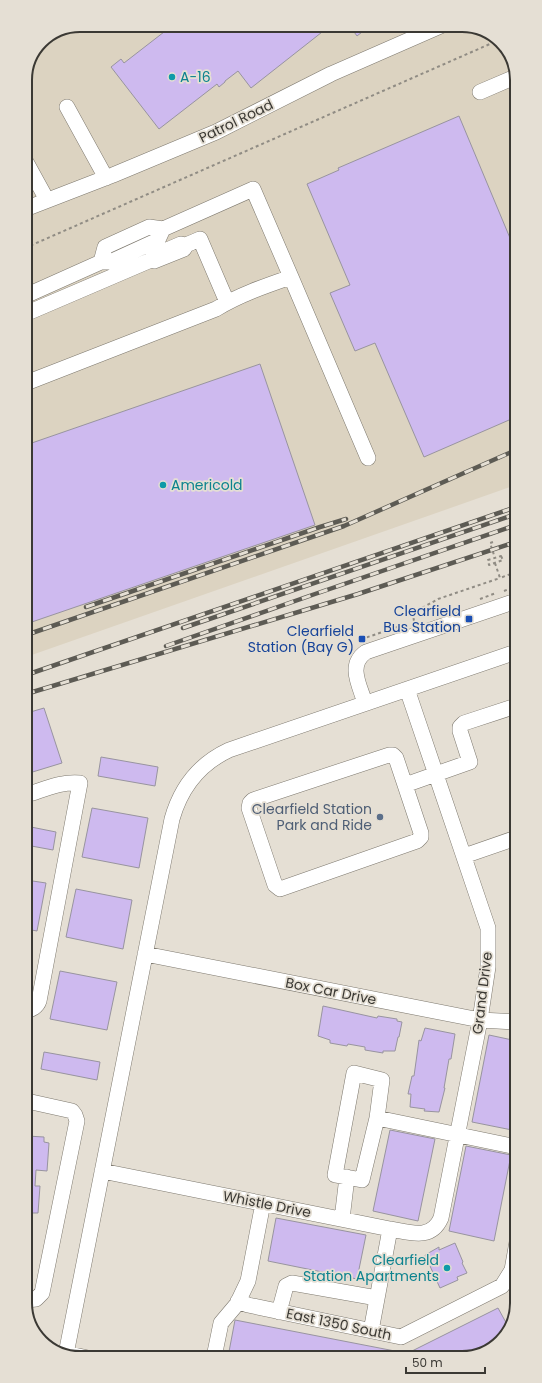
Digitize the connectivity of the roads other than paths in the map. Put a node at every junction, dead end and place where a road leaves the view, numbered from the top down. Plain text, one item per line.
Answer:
1 (427, 32) edge
2 (510, 78) edge
3 (480, 92) dead end
4 (67, 107) dead end
5 (32, 173) edge
6 (106, 178) junction
7 (47, 200) junction
8 (32, 206) edge
9 (291, 277) junction
10 (32, 293) edge
11 (227, 302) junction
12 (32, 311) edge
13 (32, 381) edge
14 (368, 458) dead end
15 (510, 603) edge
16 (510, 654) edge
17 (407, 689) junction
18 (365, 703) junction
19 (510, 708) edge
20 (436, 774) junction
21 (405, 785) junction
22 (32, 793) edge
23 (510, 840) edge
24 (464, 856) junction
25 (145, 954) junction
26 (32, 1009) edge
27 (480, 1020) junction
28 (510, 1022) edge
29 (32, 1102) edge
30 (377, 1118) junction
31 (457, 1135) junction
32 (510, 1145) edge
33 (102, 1171) junction
34 (347, 1177) junction
35 (263, 1203) junction
36 (342, 1219) junction
37 (390, 1229) junction
38 (431, 1231) joint
39 (510, 1273) edge
40 (377, 1298) junction
41 (32, 1299) edge
42 (238, 1301) junction
43 (279, 1312) junction
44 (371, 1331) junction
45 (67, 1349) edge
46 (215, 1351) edge

1 - 6 street, Patrol Road
2 - 3 street
4 - 6 street
5 - 7 street
6 - 7 street, Patrol Road
7 - 8 street, Patrol Road
9 - 10 street
9 - 11 street
9 - 14 street
11 - 12 street
11 - 13 street
15 - 18 street
16 - 17 street
17 - 18 street
17 - 20 street, Grand Drive
18 - 25 street
19 - 20 street
20 - 21 street
20 - 24 street, Grand Drive
21 - 21 street
22 - 26 street
23 - 24 street
24 - 27 street, Grand Drive
25 - 27 street, Box Car Drive
25 - 33 street
27 - 28 street, Box Car Drive
27 - 31 street, Grand Drive
29 - 41 street
30 - 31 street
30 - 34 street
30 - 34 street
31 - 32 street
31 - 38 street, Grand Drive
33 - 35 street, Whistle Drive
33 - 45 street
34 - 36 street
35 - 36 street, Whistle Drive
35 - 42 street
36 - 37 street, Whistle Drive
37 - 38 street, Whistle Drive
37 - 40 street
39 - 44 street, East 1350 South
40 - 43 street
40 - 44 street
42 - 43 street, East 1350 South
42 - 46 street
43 - 44 street, East 1350 South

